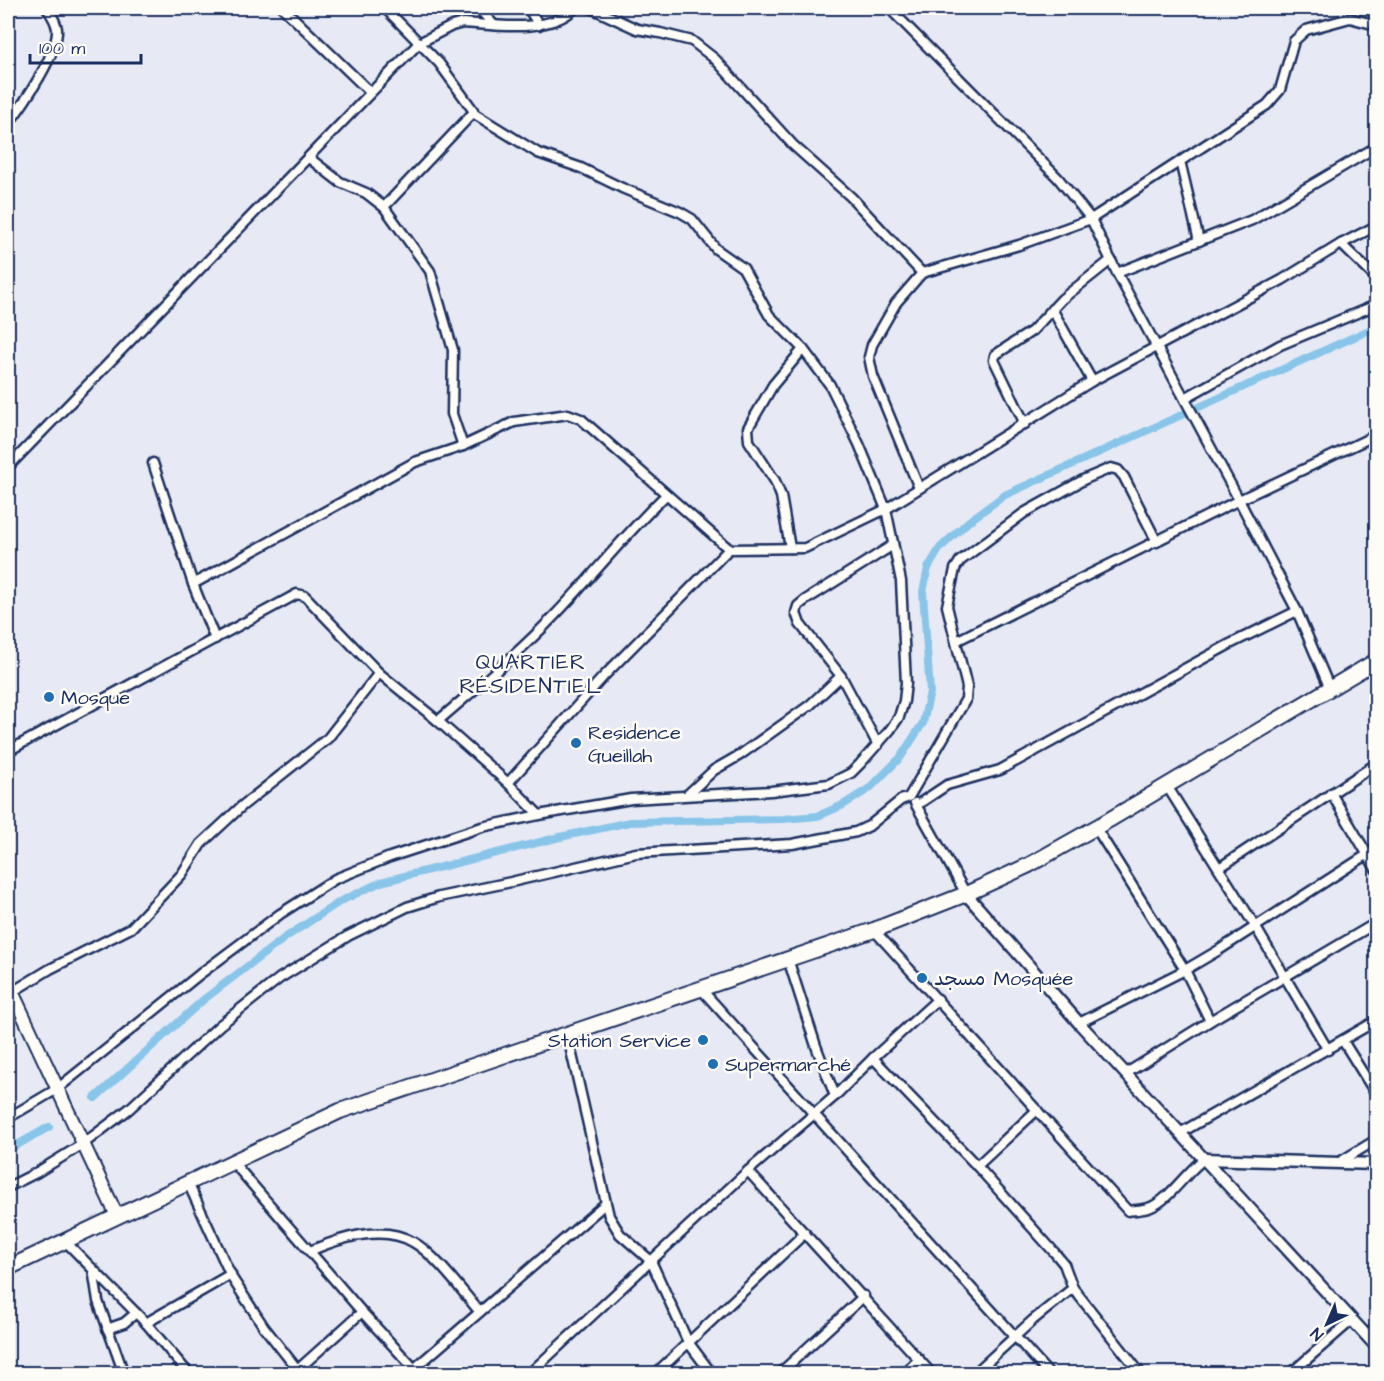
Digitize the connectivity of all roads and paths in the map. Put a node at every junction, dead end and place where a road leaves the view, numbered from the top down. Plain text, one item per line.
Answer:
1 (47, 8) edge
2 (283, 8) edge
3 (385, 8) edge
4 (478, 8) edge
5 (528, 8) edge
6 (575, 8) edge
7 (591, 8) edge
8 (889, 8) edge
9 (494, 25) junction
10 (539, 25) junction
11 (1377, 25) edge
12 (419, 43) junction
13 (370, 92) junction
14 (473, 113) junction
15 (8, 124) edge
16 (1377, 147) edge
17 (309, 158) junction
18 (1179, 162) junction
19 (384, 207) junction
20 (1091, 219) junction
21 (1377, 226) edge
22 (1199, 241) junction
23 (1341, 244) junction
24 (1111, 260) junction
25 (922, 273) junction
26 (1117, 273) junction
27 (1377, 278) edge
28 (1377, 305) edge
29 (1052, 309) junction
30 (1157, 348) junction
31 (803, 350) junction
32 (1092, 381) junction
33 (1185, 398) junction
34 (1025, 424) junction
35 (1377, 435) edge
36 (463, 446) junction
37 (153, 463) dead end
38 (8, 467) edge
39 (918, 488) junction
40 (666, 495) junction
41 (1239, 500) junction
42 (886, 509) junction
43 (1157, 542) junction
44 (893, 545) junction
45 (789, 548) junction
46 (729, 549) junction
47 (193, 584) junction
48 (1297, 611) junction
49 (215, 639) junction
50 (956, 641) junction
51 (1377, 662) edge
52 (379, 673) junction
53 (841, 676) junction
54 (1330, 689) junction
55 (438, 721) junction
56 (878, 745) junction
57 (8, 751) edge
58 (1377, 764) edge
59 (508, 783) junction
60 (1167, 786) junction
61 (1331, 793) junction
62 (687, 795) junction
63 (909, 797) junction
64 (917, 805) junction
65 (539, 815) junction
66 (1096, 828) junction
67 (1377, 849) edge
68 (1367, 855) junction
69 (1219, 868) junction
70 (1377, 868) edge
71 (966, 894) junction
72 (1377, 923) edge
73 (1255, 926) junction
74 (874, 930) junction
75 (788, 959) junction
76 (1185, 970) junction
77 (1284, 977) junction
78 (10, 988) edge
79 (701, 989) junction
80 (938, 999) junction
81 (1210, 1021) junction
82 (1377, 1021) edge
83 (1079, 1023) junction
84 (567, 1033) junction
85 (1343, 1041) junction
86 (1328, 1050) junction
87 (873, 1058) junction
88 (1125, 1074) junction
89 (57, 1089) junction
90 (1377, 1094) edge
91 (834, 1096) junction
92 (1037, 1110) junction
93 (815, 1113) junction
94 (8, 1118) edge
95 (1180, 1133) junction
96 (1377, 1140) edge
97 (83, 1143) junction
98 (1204, 1159) junction
99 (232, 1161) junction
100 (1338, 1163) junction
101 (1377, 1164) edge
102 (977, 1166) junction
103 (748, 1171) junction
104 (188, 1183) junction
105 (8, 1187) edge
106 (605, 1204) junction
107 (117, 1216) junction
108 (805, 1233) junction
109 (66, 1242) junction
110 (310, 1251) junction
111 (651, 1261) junction
112 (8, 1266) edge
113 (93, 1269) junction
114 (231, 1274) junction
115 (1073, 1288) junction
116 (864, 1296) junction
117 (479, 1311) junction
118 (362, 1312) junction
119 (136, 1313) junction
120 (1352, 1320) junction
121 (146, 1323) junction
122 (1377, 1326) edge
123 (106, 1329) junction
124 (1015, 1336) junction
125 (1366, 1336) junction
126 (688, 1342) junction
127 (1377, 1347) edge
128 (920, 1359) junction
129 (417, 1371) edge
130 (297, 1372) edge
131 (1290, 1373) edge
132 (123, 1374) edge
133 (189, 1374) edge
134 (529, 1374) edge
135 (655, 1374) edge
136 (712, 1374) edge
137 (779, 1374) edge
138 (904, 1374) edge
139 (932, 1374) edge
140 (974, 1374) edge
141 (1049, 1374) edge
142 (1141, 1374) edge

1 - 15 street
2 - 13 street
3 - 12 street
4 - 9 street
5 - 10 street
6 - 10 street
7 - 25 street
8 - 20 street
9 - 10 street
9 - 12 street
11 - 18 street
12 - 13 street
12 - 14 street
13 - 17 street
14 - 19 street
14 - 31 street
16 - 22 street
17 - 19 street
17 - 38 street
18 - 20 street
18 - 22 street
19 - 36 street
20 - 24 street
20 - 25 street
21 - 23 street
22 - 26 street
23 - 27 street
23 - 30 street
24 - 26 street
24 - 29 street
25 - 39 street
26 - 30 street
28 - 33 street
29 - 32 street
29 - 34 street
30 - 32 street
30 - 33 street
31 - 42 street
31 - 45 street
32 - 34 street
33 - 41 street
34 - 39 street
35 - 41 street
36 - 40 street
36 - 47 street
37 - 47 street
39 - 42 street
40 - 46 street
40 - 55 street
41 - 43 street
41 - 48 street
42 - 44 street
42 - 45 street
43 - 50 street
43 - 50 street
44 - 53 street
44 - 56 street
45 - 46 street
46 - 59 street
47 - 49 street
48 - 54 street
48 - 64 street
49 - 52 street
49 - 57 street
50 - 63 street
51 - 54 highway
52 - 55 street
52 - 78 street
53 - 56 street
53 - 62 street
54 - 60 highway
55 - 59 street
56 - 62 street
58 - 61 street
59 - 65 street
60 - 66 highway
60 - 69 street
61 - 68 street
61 - 69 street
62 - 65 street
63 - 64 street
63 - 97 street
64 - 71 street
65 - 89 street
66 - 71 highway
66 - 76 street
67 - 68 street
68 - 70 street
68 - 73 street
69 - 73 street
71 - 74 highway
71 - 83 street
72 - 77 street
73 - 76 street
73 - 77 street
74 - 75 highway
74 - 80 street
75 - 79 highway
75 - 91 street
76 - 81 street
76 - 83 street
77 - 81 street
77 - 86 street
78 - 89 main road
79 - 84 highway
79 - 93 street
80 - 87 street
80 - 92 street
81 - 88 street
82 - 85 street
83 - 88 street
84 - 99 highway
84 - 106 street
85 - 86 street
85 - 90 street
86 - 95 street
87 - 91 street
87 - 102 street
88 - 95 street
89 - 94 street
89 - 97 main road
91 - 93 street
92 - 98 street
92 - 102 street
93 - 103 street
93 - 124 street
95 - 98 street
96 - 100 street
97 - 105 street
97 - 107 main road
98 - 100 street
98 - 120 street
99 - 104 highway
99 - 110 street
100 - 101 street
102 - 115 street
103 - 108 street
103 - 111 street
104 - 107 highway
104 - 114 street
106 - 111 street
106 - 117 street
107 - 109 highway
108 - 116 street
108 - 126 street
109 - 112 highway
109 - 113 street
110 - 117 street
110 - 118 street
111 - 126 street
111 - 134 street
113 - 119 street
113 - 123 street
114 - 121 street
114 - 130 street
115 - 124 street
115 - 142 street
116 - 128 street
116 - 137 street
117 - 129 street
118 - 129 street
118 - 130 street
119 - 121 street
119 - 123 street
120 - 125 street
120 - 131 street
121 - 133 street
122 - 125 street
123 - 132 street
124 - 140 street
124 - 141 street
125 - 127 street
126 - 135 street
126 - 136 street
128 - 138 street
128 - 139 street

